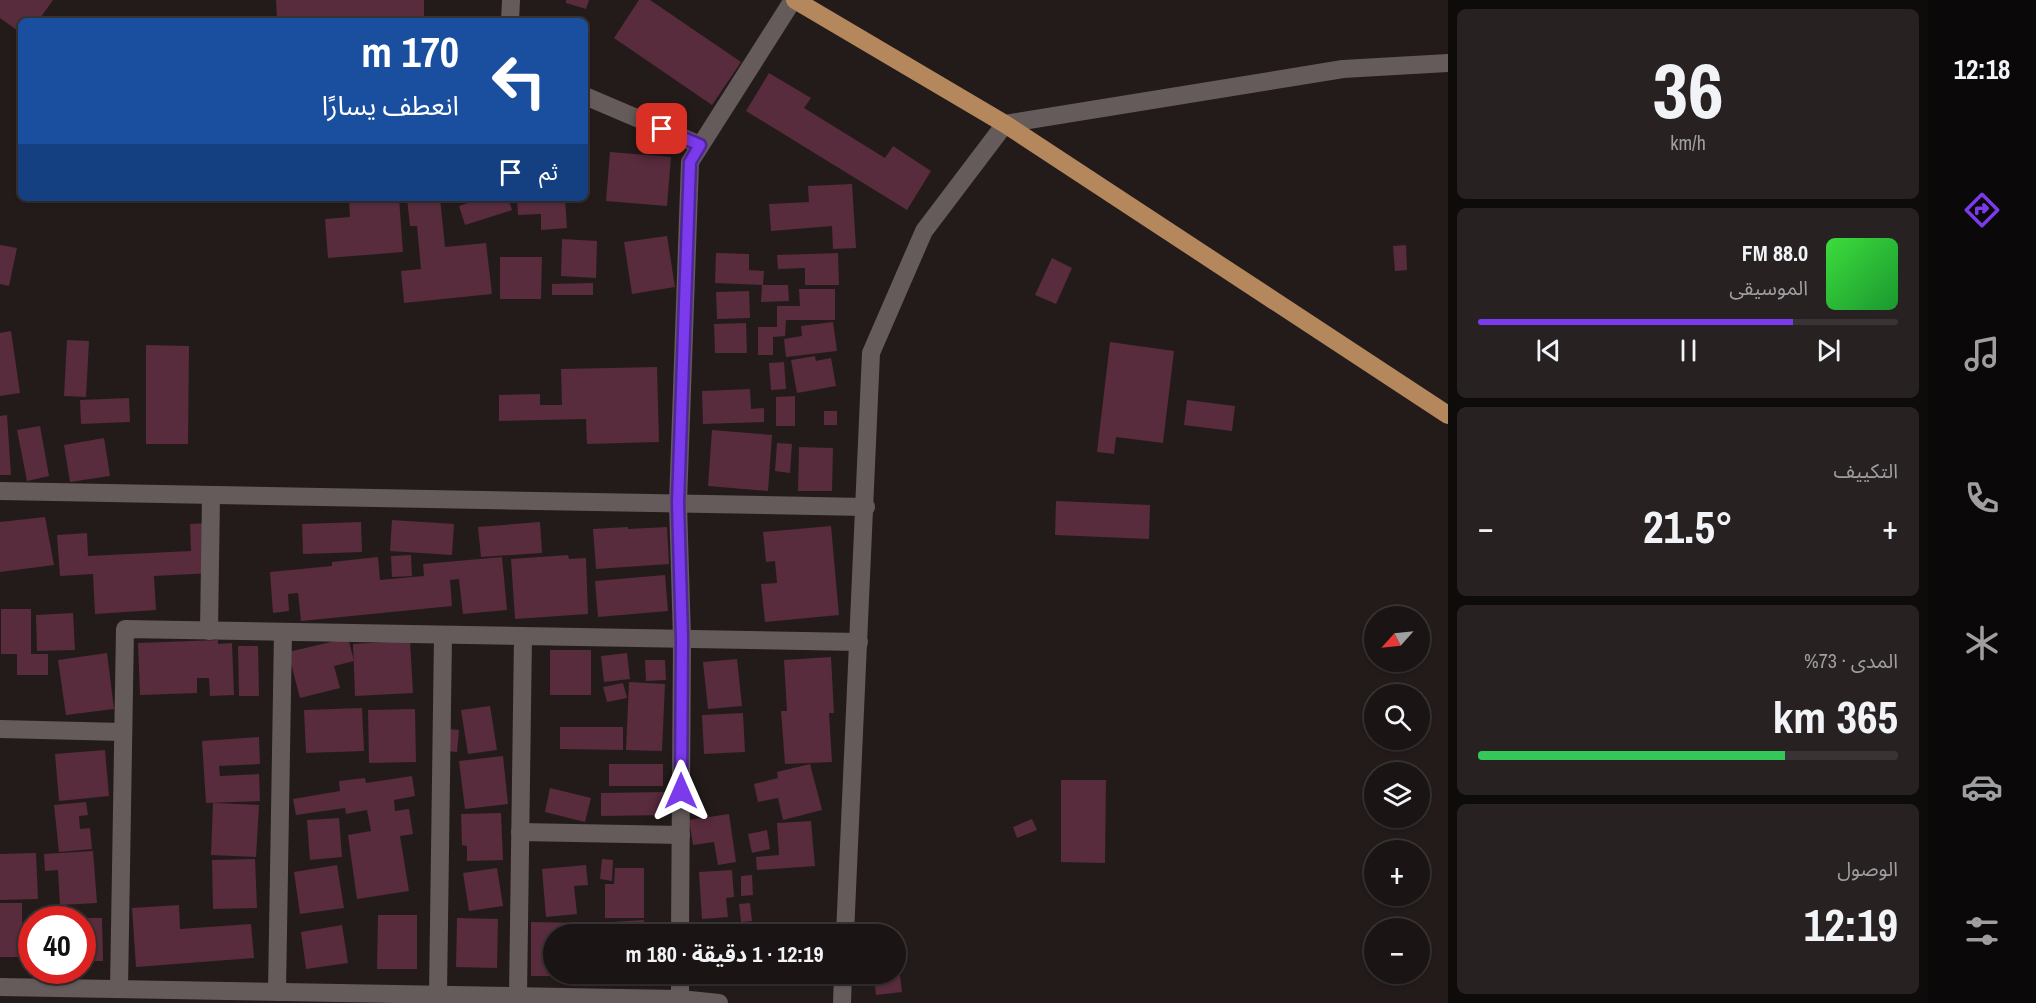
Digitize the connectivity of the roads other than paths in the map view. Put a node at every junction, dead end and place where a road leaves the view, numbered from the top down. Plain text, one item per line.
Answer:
1 (511, 0) edge
2 (794, 0) edge
3 (510, 18) edge
4 (1448, 63) edge
5 (588, 97) edge
6 (1005, 124) junction
7 (700, 145) junction
8 (1448, 415) edge
9 (0, 491) edge
10 (211, 495) junction
11 (678, 503) junction
12 (866, 507) junction
13 (209, 631) junction
14 (283, 632) junction
15 (443, 635) junction
16 (523, 636) junction
17 (682, 639) junction
18 (859, 642) junction
19 (0, 729) edge
20 (123, 732) junction
21 (520, 832) junction
22 (681, 835) junction
23 (680, 924) edge
24 (845, 924) edge
25 (680, 984) edge
26 (843, 984) edge
27 (0, 987) edge
28 (119, 989) junction
29 (277, 992) junction
30 (438, 995) junction
31 (518, 996) junction
32 (680, 1001) edge
33 (719, 1003) edge
34 (842, 1003) edge

1 - 3 street
2 - 6 main road
2 - 7 street
4 - 6 street
5 - 7 street
6 - 8 main road
6 - 12 street
7 - 11 street
9 - 10 street
10 - 11 street
10 - 13 street
11 - 12 street
11 - 17 street
12 - 18 street
13 - 14 street
13 - 20 street
14 - 15 street
14 - 29 street
15 - 16 street
15 - 30 street
16 - 17 street
16 - 21 street
17 - 18 street
17 - 22 street
18 - 24 street
19 - 20 street
20 - 28 street
21 - 22 street
21 - 31 street
22 - 23 street
25 - 32 street
26 - 34 street
27 - 28 street
28 - 29 street
29 - 30 street
30 - 31 street
31 - 32 street
32 - 33 street

